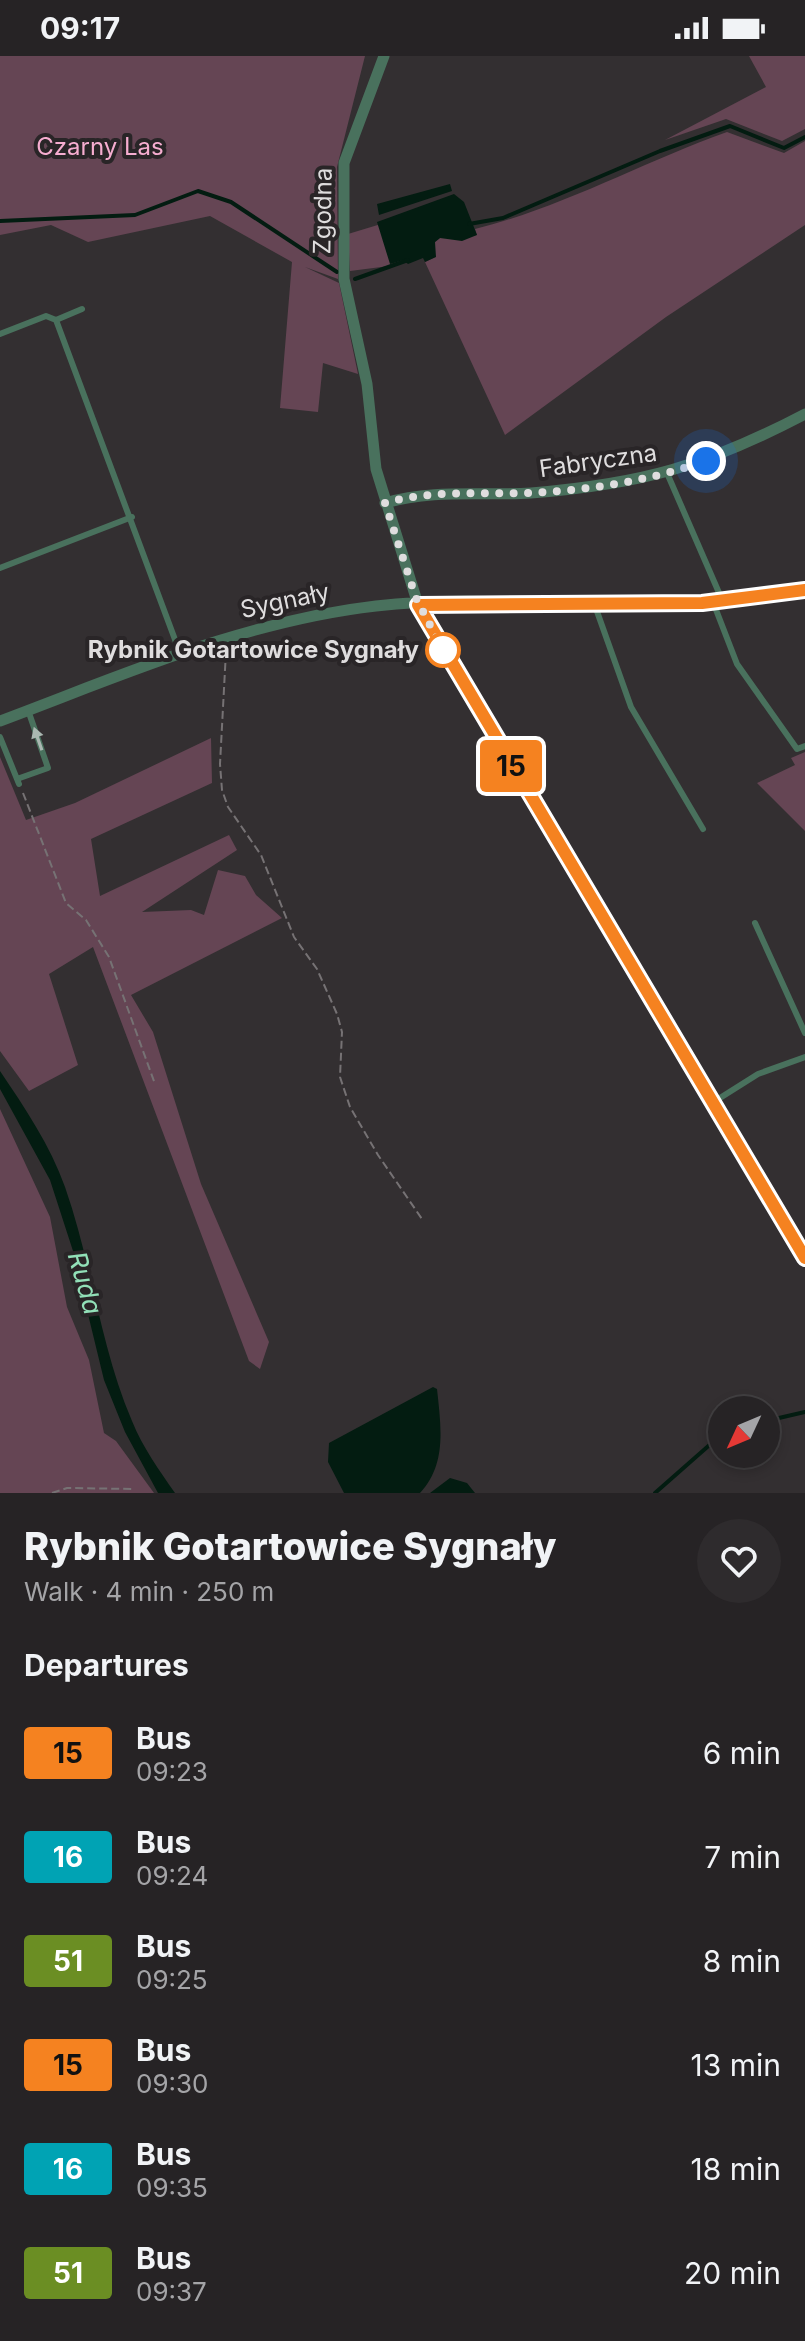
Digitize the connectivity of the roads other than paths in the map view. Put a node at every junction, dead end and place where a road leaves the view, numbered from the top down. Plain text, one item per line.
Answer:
1 (384, 56) edge
2 (82, 309) dead end
3 (56, 320) junction
4 (0, 334) edge
5 (805, 414) edge
6 (667, 473) junction
7 (385, 503) junction
8 (132, 517) junction
9 (0, 568) edge
10 (805, 590) edge
11 (718, 602) junction
12 (594, 603) junction
13 (418, 605) junction
14 (180, 653) junction
15 (28, 710) junction
16 (0, 721) edge
17 (0, 737) edge
18 (805, 746) edge
19 (703, 829) dead end
20 (755, 923) dead end
21 (805, 1033) edge
22 (805, 1057) edge
23 (712, 1103) junction
24 (805, 1258) edge

1 - 7 street, Zgodna
2 - 3 lane
3 - 4 lane
3 - 8 lane
5 - 6 street, Fabryczna
6 - 7 street, Fabryczna
6 - 11 lane
7 - 13 street
8 - 9 lane
8 - 14 lane
10 - 11 street, Sygnały
11 - 12 street, Sygnały
11 - 18 lane
12 - 13 street, Sygnały
12 - 19 lane
13 - 14 street, Sygnały
13 - 23 street
14 - 15 street, Sygnały
15 - 16 street, Sygnały
17 -> 15 lane
20 - 21 lane
22 - 23 lane
23 - 24 street

